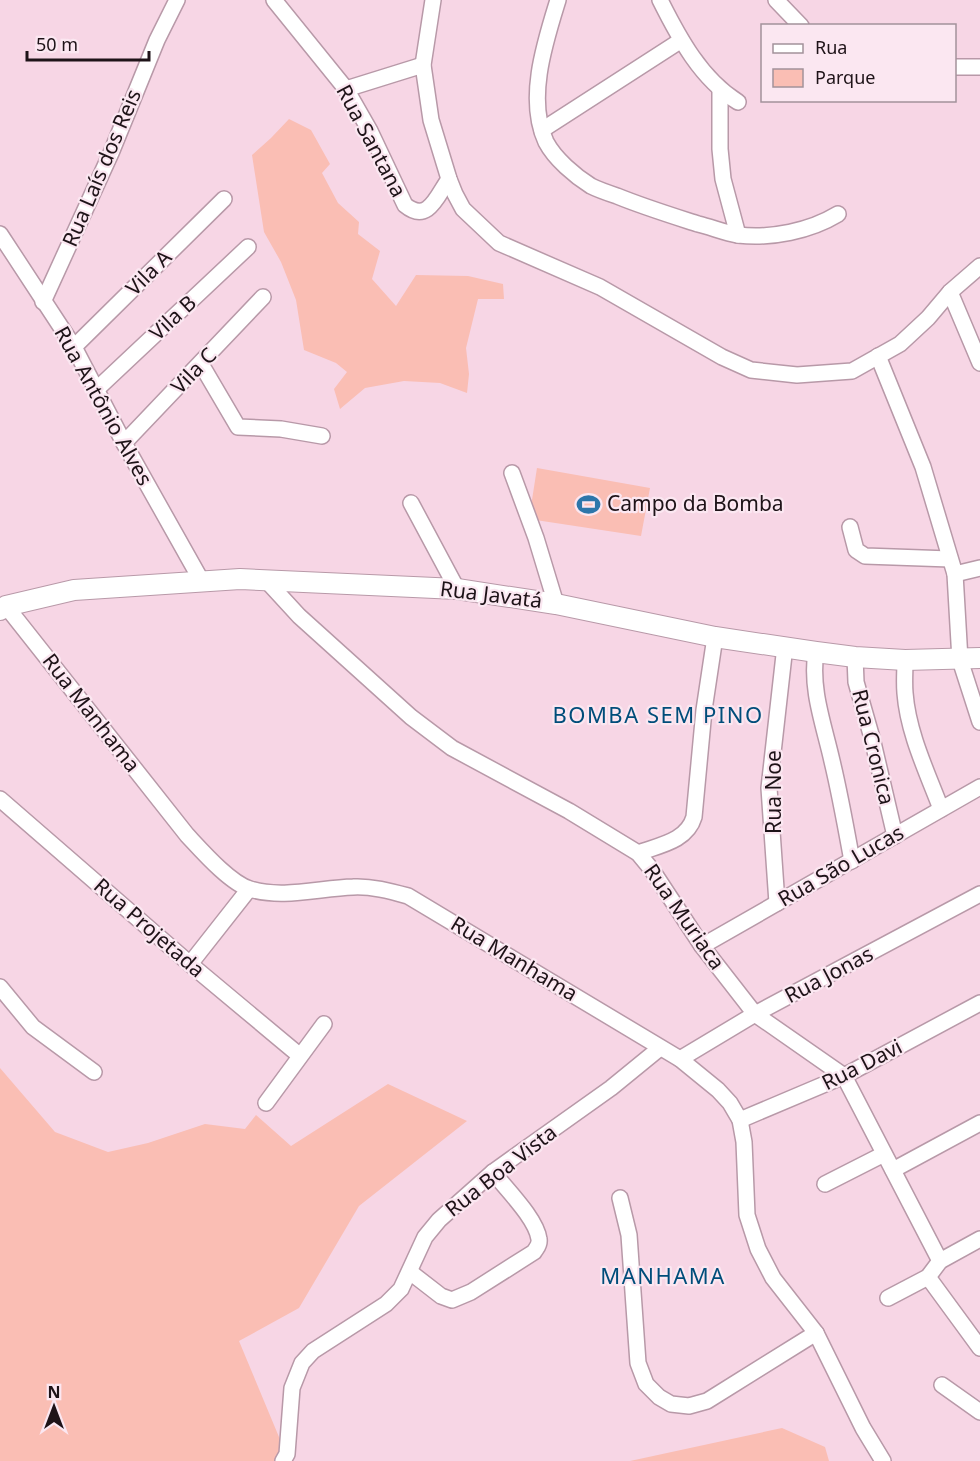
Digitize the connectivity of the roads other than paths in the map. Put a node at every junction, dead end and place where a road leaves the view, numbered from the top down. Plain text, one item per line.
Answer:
1 (177, 0) edge
2 (274, 0) edge
3 (433, 0) edge
4 (558, 0) edge
5 (660, 0) edge
6 (776, 0) edge
7 (799, 24) edge
8 (680, 41) junction
9 (423, 65) junction
10 (956, 67) edge
11 (980, 67) edge
12 (346, 89) junction
13 (720, 91) junction
14 (738, 102) dead end
15 (542, 130) junction
16 (449, 179) junction
17 (224, 199) dead end
18 (838, 214) dead end
19 (0, 234) edge
20 (738, 235) junction
21 (248, 247) dead end
22 (980, 266) edge
23 (950, 292) junction
24 (263, 297) dead end
25 (43, 302) junction
26 (74, 347) junction
27 (878, 356) junction
28 (980, 363) edge
29 (201, 364) junction
30 (97, 389) junction
31 (322, 436) dead end
32 (124, 443) junction
33 (512, 472) dead end
34 (411, 502) dead end
35 (850, 527) dead end
36 (952, 566) junction
37 (980, 568) edge
38 (265, 579) junction
39 (201, 580) junction
40 (457, 589) junction
41 (556, 603) junction
42 (2, 604) edge
43 (715, 637) junction
44 (785, 646) junction
45 (816, 652) junction
46 (855, 657) junction
47 (980, 658) edge
48 (905, 660) junction
49 (960, 660) junction
50 (980, 722) edge
51 (980, 787) edge
52 (0, 799) edge
53 (940, 809) junction
54 (895, 836) junction
55 (638, 854) junction
56 (852, 861) junction
57 (249, 889) junction
58 (980, 894) edge
59 (777, 903) junction
60 (702, 946) junction
61 (190, 964) junction
62 (0, 987) edge
63 (980, 1003) edge
64 (755, 1014) junction
65 (324, 1024) dead end
66 (660, 1048) junction
67 (299, 1056) junction
68 (680, 1059) junction
69 (94, 1072) dead end
70 (844, 1076) junction
71 (266, 1103) dead end
72 (740, 1120) junction
73 (980, 1123) edge
74 (884, 1154) junction
75 (893, 1170) junction
76 (492, 1172) junction
77 (825, 1184) dead end
78 (620, 1198) dead end
79 (980, 1239) edge
80 (940, 1261) junction
81 (410, 1272) junction
82 (928, 1277) junction
83 (888, 1298) dead end
84 (816, 1333) junction
85 (980, 1348) edge
86 (942, 1385) dead end
87 (980, 1412) edge
88 (283, 1461) edge
89 (883, 1461) edge

1 - 25 street, Rua Laís dos Reis
2 - 12 street, Rua Santana
3 - 9 street
4 - 15 street
5 - 8 street
6 - 7 street
8 - 13 street
8 - 15 street
9 - 12 street
9 - 16 street
10 - 11 street
12 - 16 street, Rua Santana
13 - 14 street
13 - 20 street
15 - 20 street
16 - 27 street
17 - 26 street, Vila A
18 - 20 street
19 - 25 street, Rua Antônio Alves
21 - 30 street, Vila B
22 - 23 street
23 - 27 street
23 - 28 street
24 - 29 street, Vila C
25 - 26 street, Rua Antônio Alves
26 - 30 street, Rua Antônio Alves
27 - 36 street
29 - 31 street
29 - 32 street, Vila C
30 - 32 street, Rua Antônio Alves
32 - 39 street, Rua Antônio Alves
33 - 41 street
34 - 40 street
35 - 36 street
36 - 37 street
36 - 49 street
38 - 39 street, Rua Javatá
38 - 40 street, Rua Javatá
38 - 55 street, Rua Muriaca
39 - 42 street, Rua Javatá
40 - 41 street, Rua Javatá
41 - 43 street, Rua Javatá
42 - 57 street, Rua Manhama
43 - 44 street, Rua Javatá
43 - 55 street
44 - 45 street, Rua Javatá
44 - 59 street, Rua Noe
45 - 46 street, Rua Javatá
45 - 56 street
46 - 48 street, Rua Javatá
46 - 54 street, Rua Cronica
47 - 49 street, Rua Javatá
48 - 49 street, Rua Javatá
48 - 53 street
49 - 50 street
51 - 53 street, Rua São Lucas
52 - 61 street, Rua Projetada
53 - 54 street, Rua São Lucas
54 - 56 street, Rua São Lucas
55 - 60 street, Rua Muriaca
56 - 59 street, Rua São Lucas
57 - 61 street
57 - 66 street, Rua Manhama
58 - 64 street, Rua Jonas
59 - 60 street, Rua São Lucas
60 - 64 street, Rua Muriaca
61 - 67 street, Rua Projetada
62 - 69 street
63 - 70 street, Rua Davi
64 - 68 street, Rua Jonas
64 - 70 street, Rua Muriaca
65 - 67 street
66 - 68 street, Rua Manhama
66 - 76 street, Rua Boa Vista
67 - 71 street
68 - 72 street, Rua Manhama
70 - 72 street, Rua Davi
70 - 74 street, Rua Muriaca
72 - 84 street, Rua Manhama
73 - 75 street
74 - 75 street, Rua Muriaca
74 - 77 street
75 - 80 street, Rua Muriaca
76 - 81 street, Rua Boa Vista
76 - 81 street
78 - 84 street
79 - 80 street
80 - 82 street
81 - 88 street, Rua Boa Vista
82 - 83 street
82 - 85 street
84 - 89 street, Rua Manhama
86 - 87 street

